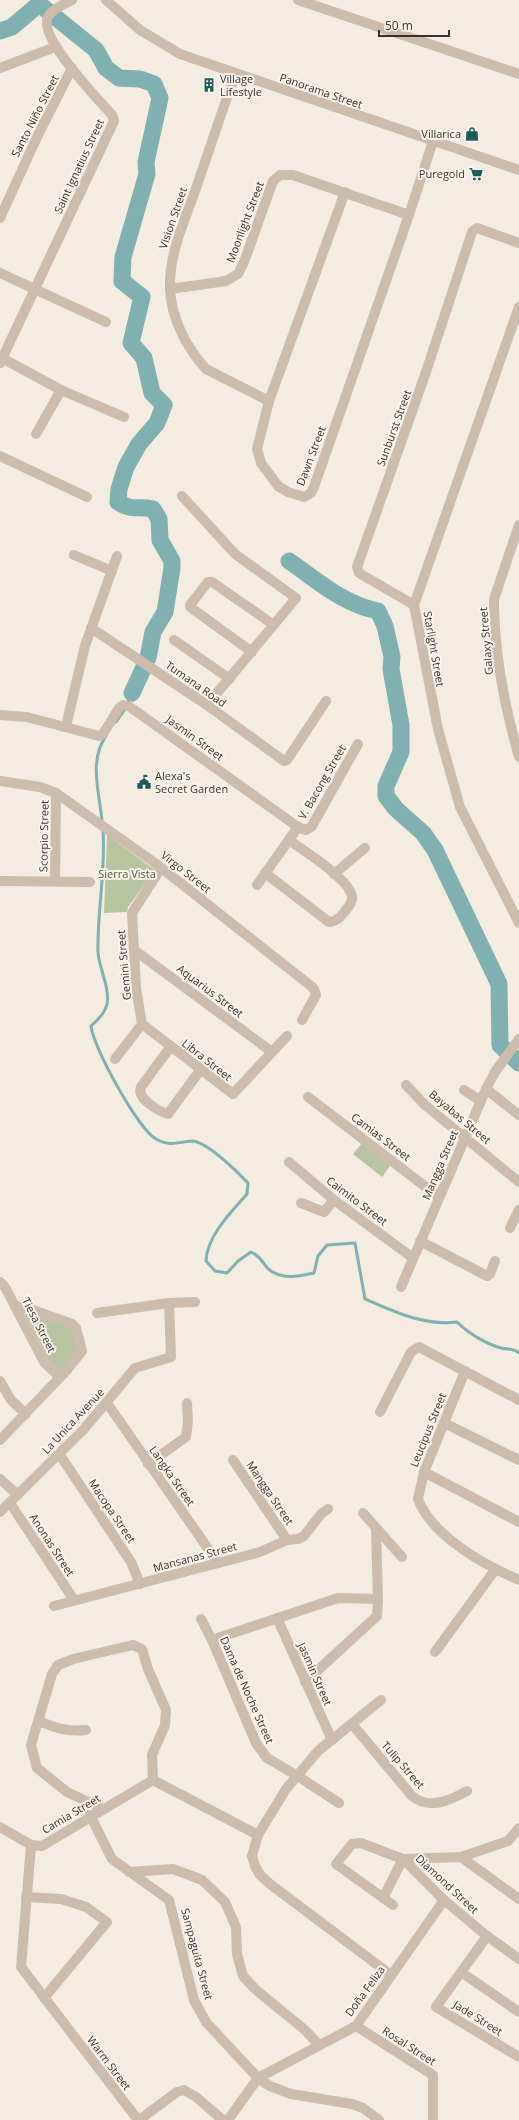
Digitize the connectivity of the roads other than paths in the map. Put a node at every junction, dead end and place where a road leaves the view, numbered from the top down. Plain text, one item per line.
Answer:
1 (72, 0) edge
2 (106, 0) edge
3 (298, 0) edge
4 (55, 47) junction
5 (0, 68) edge
6 (72, 68) junction
7 (235, 74) junction
8 (519, 74) edge
9 (433, 141) junction
10 (519, 170) edge
11 (345, 192) junction
12 (409, 215) junction
13 (0, 218) edge
14 (519, 243) edge
15 (0, 273) edge
16 (170, 289) junction
17 (36, 290) junction
18 (519, 306) edge
19 (106, 322) dead end
20 (1, 359) edge
21 (61, 390) junction
22 (269, 401) junction
23 (124, 417) dead end
24 (36, 434) dead end
25 (0, 456) edge
26 (87, 496) dead end
27 (182, 496) dead end
28 (519, 525) edge
29 (74, 555) dead end
30 (117, 556) dead end
31 (112, 571) junction
32 (414, 605) junction
33 (274, 625) junction
34 (92, 628) junction
35 (174, 640) dead end
36 (252, 652) junction
37 (230, 679) junction
38 (326, 701) dead end
39 (207, 706) junction
40 (0, 715) edge
41 (66, 726) junction
42 (358, 744) dead end
43 (519, 758) edge
44 (0, 781) edge
45 (56, 793) junction
46 (302, 828) junction
47 (289, 840) junction
48 (365, 848) dead end
49 (161, 868) junction
50 (265, 873) junction
51 (334, 874) junction
52 (55, 880) junction
53 (0, 881) edge
54 (90, 882) dead end
55 (257, 885) dead end
56 (519, 923) edge
57 (133, 949) junction
58 (302, 1020) dead end
59 (142, 1024) junction
60 (287, 1036) dead end
61 (519, 1039) edge
62 (171, 1046) junction
63 (272, 1052) junction
64 (114, 1059) dead end
65 (201, 1069) junction
66 (406, 1085) dead end
67 (486, 1089) junction
68 (464, 1090) dead end
69 (308, 1097) dead end
70 (481, 1101) junction
71 (519, 1115) edge
72 (465, 1137) junction
73 (289, 1162) dead end
74 (519, 1182) edge
75 (439, 1197) junction
76 (334, 1200) junction
77 (301, 1203) dead end
78 (519, 1210) edge
79 (510, 1228) dead end
80 (420, 1241) junction
81 (413, 1258) junction
82 (496, 1261) dead end
83 (0, 1282) edge
84 (401, 1287) dead end
85 (195, 1302) dead end
86 (169, 1303) junction
87 (15, 1306) junction
88 (98, 1313) dead end
89 (465, 1371) junction
90 (60, 1377) junction
91 (0, 1381) edge
92 (519, 1400) edge
93 (107, 1403) junction
94 (187, 1403) dead end
95 (380, 1412) dead end
96 (26, 1414) junction
97 (444, 1422) junction
98 (0, 1440) edge
99 (60, 1455) junction
100 (233, 1460) dead end
101 (519, 1460) edge
102 (148, 1464) junction
103 (424, 1472) junction
104 (0, 1479) edge
105 (18, 1495) junction
106 (10, 1503) junction
107 (328, 1509) dead end
108 (0, 1512) edge
109 (363, 1513) dead end
110 (519, 1522) edge
111 (376, 1530) junction
112 (287, 1540) junction
113 (402, 1557) dead end
114 (218, 1562) junction
115 (495, 1570) junction
116 (519, 1580) edge
117 (140, 1584) junction
118 (378, 1599) junction
119 (74, 1600) junction
120 (54, 1606) dead end
121 (201, 1618) dead end
122 (277, 1618) junction
123 (212, 1640) junction
124 (435, 1652) dead end
125 (305, 1682) junction
126 (381, 1700) dead end
127 (39, 1721) junction
128 (352, 1724) junction
129 (86, 1730) dead end
130 (332, 1740) junction
131 (296, 1775) junction
132 (153, 1780) junction
133 (467, 1791) dead end
134 (339, 1803) dead end
135 (103, 1809) junction
136 (90, 1815) junction
137 (0, 1828) edge
138 (519, 1828) edge
139 (258, 1835) junction
140 (31, 1845) junction
141 (461, 1857) junction
142 (403, 1859) junction
143 (130, 1872) junction
144 (517, 1894) edge
145 (26, 1897) junction
146 (383, 1898) junction
147 (444, 1900) junction
148 (393, 1905) dead end
149 (487, 1936) junction
150 (518, 1957) edge
151 (461, 1972) junction
152 (392, 1975) junction
153 (44, 1998) junction
154 (519, 2012) edge
155 (356, 2026) junction
156 (319, 2045) junction
157 (519, 2057) edge
158 (258, 2078) junction
159 (138, 2120) edge
160 (223, 2120) edge
161 (228, 2120) edge
162 (379, 2120) edge
163 (434, 2120) edge

1 - 4 street, Saint Ignatius Street
2 - 7 street, Panorama Street
3 - 8 street
4 - 5 street
4 - 6 street, Saint Ignatius Street
6 - 13 street, Santo Niño Street
6 - 17 street, Saint Ignatius Street
7 - 9 street, Panorama Street
7 - 16 street, Vision Street
9 - 10 street, Panorama Street
9 - 12 street, Dawn Street
11 - 12 street, Moonlight Street
11 - 16 street, Moonlight Street
11 - 22 street, Dawn Street
12 - 22 street, Dawn Street
14 - 32 street, Sunburst Street
15 - 17 street
16 - 22 street, Vision Street
17 - 19 street
17 - 20 street, Saint Ignatius Street
18 - 32 street, Starlight Street
20 - 21 street
21 - 23 street
21 - 24 street
25 - 26 street
27 - 33 street
28 - 43 street, Galaxy Street
29 - 31 street
30 - 31 street
31 - 34 street
32 - 56 street, Starlight Street
33 - 36 street
33 - 36 street
34 - 39 street, Tumana Road
34 - 41 street
35 - 37 street
36 - 37 street
37 - 39 street
38 - 39 street, Tumana Road
40 - 41 street
41 - 46 street, Jasmin Street
42 - 46 street, V. Bacong Street
44 - 45 street, Virgo Street
45 - 49 street, Virgo Street
45 - 52 street, Scorpio Street
46 - 47 street, V. Bacong Street
47 - 50 street, V. Bacong Street
47 - 51 street
48 - 51 street
49 - 57 street, Gemini Street
49 - 58 street, Virgo Street
50 - 51 street
50 - 55 street, V. Bacong Street
52 - 53 street
52 - 54 street
57 - 59 street, Gemini Street
57 - 63 street, Aquarius Street
59 - 62 street, Libra Street
59 - 64 street
60 - 63 street, Libra Street
61 - 67 street, Mangga Street
62 - 65 street, Libra Street
62 - 65 street
63 - 65 street, Libra Street
66 - 72 street, Bayabas Street
67 - 70 street, Mangga Street
67 - 71 street
68 - 70 street
69 - 75 street, Camias Street
70 - 72 street, Mangga Street
72 - 74 street, Bayabas Street
72 - 75 street, Mangga Street
73 - 76 street, Caimito Street
75 - 80 street, Mangga Street
76 - 77 street
76 - 81 street, Caimito Street
78 - 79 street
80 - 81 street, Mangga Street
80 - 82 street
81 - 84 street, Mangga Street
83 - 87 street, Tiesa Street
85 - 86 street
86 - 88 street
86 - 93 street, La Unica Avenue
87 - 90 street, Tiesa Street
87 - 90 street
89 - 92 street
89 - 95 street
89 - 97 street, Leucipus Street
90 - 96 street
91 - 96 street
93 - 99 street, La Unica Avenue
93 - 102 street, Langka Street
94 - 102 street
96 - 98 street
97 - 101 street
97 - 103 street, Leucipus Street
99 - 105 street, La Unica Avenue
99 - 117 street, Macopa Street
100 - 112 street, Mangga Street
102 - 114 street, Langka Street
103 - 110 street
103 - 115 street, Leucipus Street
104 - 105 street
105 - 106 street, La Unica Avenue
106 - 108 street, La Unica Avenue
106 - 119 street, Anonas Street
107 - 112 street, Mansanas Street
109 - 111 street
111 - 113 street
111 - 118 street
112 - 114 street, Mansanas Street
114 - 117 street, Mansanas Street
115 - 116 street
115 - 124 street
117 - 119 street, Mansanas Street
118 - 122 street
118 - 125 street
119 - 120 street, Mansanas Street
121 - 123 street, Dama de Noche Street
122 - 123 street
122 - 125 street, Jasmin Street
123 - 131 street, Dama de Noche Street
125 - 130 street, Jasmin Street
126 - 128 street
127 - 129 street
127 - 132 street
127 - 135 street
128 - 130 street
128 - 133 street, Tulip Street
130 - 131 street
131 - 134 street, Dama de Noche Street
131 - 139 street
132 - 135 street, Camia Street
132 - 139 street
135 - 136 street, Camia Street
136 - 140 street, Camia Street
136 - 143 street, Sampaguita Street
137 - 140 street
138 - 141 street
139 - 152 street
140 - 145 street, Warm Street
141 - 142 street
141 - 144 street
142 - 146 street
142 - 146 street, Diamond Street
142 - 147 street, Diamond Street
143 - 156 street
143 - 158 street, Sampaguita Street
145 - 153 street, Warm Street
145 - 153 street
146 - 148 street
147 - 149 street, Diamond Street
147 - 152 street, Doña Feliza
149 - 150 street, Diamond Street
149 - 151 street, Jade Street
151 - 154 street
151 - 157 street, Jade Street
152 - 155 street, Doña Feliza
153 - 159 street, Warm Street
155 - 156 street, Doña Feliza
155 - 163 street, Rosal Street
156 - 158 street, Doña Feliza
158 - 161 street
158 - 162 street, Sampaguita Street
159 - 160 street

